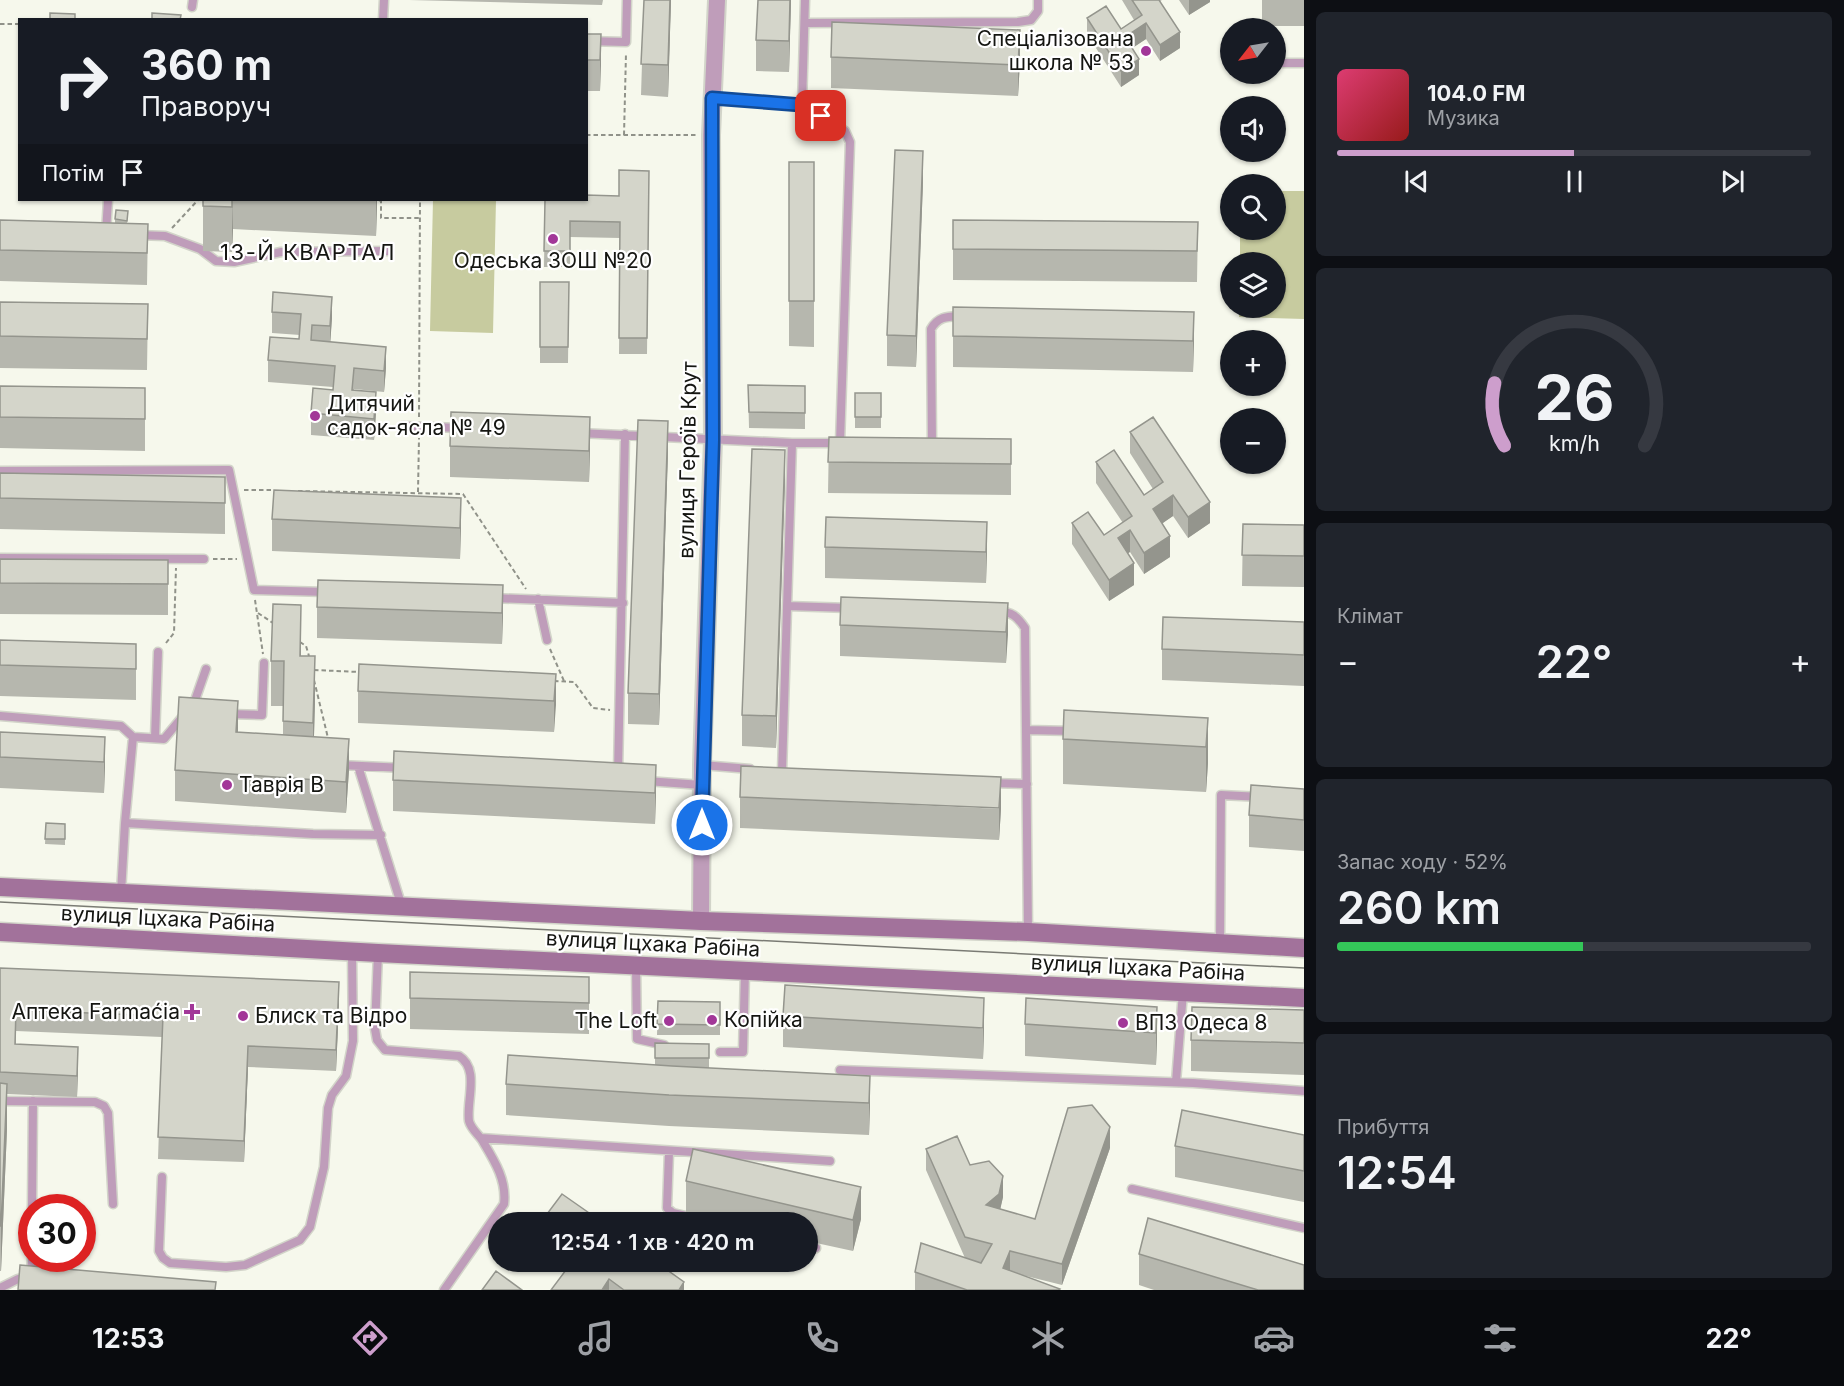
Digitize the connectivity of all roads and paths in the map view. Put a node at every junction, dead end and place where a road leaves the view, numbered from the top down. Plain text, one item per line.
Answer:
1 (384, 0) edge
2 (627, 0) edge
3 (717, 0) edge
4 (805, 0) edge
5 (1038, 0) edge
6 (383, 18) edge
7 (805, 23) junction
8 (0, 24) edge
9 (18, 24) edge
10 (588, 41) edge
11 (626, 42) junction
12 (1286, 63) edge
13 (1304, 63) edge
14 (712, 98) junction
15 (802, 105) junction
16 (588, 135) edge
17 (624, 135) junction
18 (711, 135) junction
19 (108, 201) edge
20 (197, 201) edge
21 (381, 201) edge
22 (420, 201) edge
23 (420, 218) junction
24 (94, 233) edge
25 (106, 233) junction
26 (118, 234) edge
27 (130, 234) edge
28 (165, 236) junction
29 (388, 251) dead end
30 (978, 316) edge
31 (403, 426) dead end
32 (419, 427) junction
33 (465, 428) edge
34 (568, 432) edge
35 (625, 434) junction
36 (713, 440) junction
37 (792, 443) junction
38 (840, 443) junction
39 (852, 444) edge
40 (921, 444) edge
41 (932, 444) junction
42 (943, 444) edge
43 (0, 471) edge
44 (233, 490) junction
45 (279, 490) edge
46 (291, 491) edge
47 (418, 492) junction
48 (0, 558) edge
49 (176, 559) junction
50 (204, 559) joint
51 (247, 560) junction
52 (254, 590) junction
53 (335, 593) edge
54 (486, 598) edge
55 (536, 599) junction
56 (623, 603) junction
57 (787, 606) junction
58 (857, 608) edge
59 (986, 611) edge
60 (258, 613) junction
61 (277, 626) edge
62 (297, 639) edge
63 (547, 640) joint
64 (158, 652) joint
65 (310, 662) edge
66 (264, 663) joint
67 (206, 669) dead end
68 (312, 669) edge
69 (369, 672) edge
70 (314, 680) edge
71 (552, 681) edge
72 (564, 681) junction
73 (620, 711) junction
74 (190, 712) junction
75 (202, 713) edge
76 (214, 713) edge
77 (0, 716) edge
78 (1026, 730) junction
79 (1083, 732) edge
80 (133, 737) junction
81 (155, 738) junction
82 (331, 764) joint
83 (702, 765) junction
84 (358, 766) junction
85 (416, 769) edge
86 (759, 770) edge
87 (771, 771) edge
88 (782, 772) junction
89 (794, 773) edge
90 (606, 779) edge
91 (618, 780) junction
92 (628, 780) edge
93 (639, 781) edge
94 (980, 782) edge
95 (1026, 784) junction
96 (702, 785) junction
97 (1268, 797) edge
98 (125, 823) junction
99 (381, 835) junction
100 (0, 887) edge
101 (120, 893) junction
102 (403, 908) junction
103 (701, 921) junction
104 (0, 932) edge
105 (1028, 932) junction
106 (1221, 943) junction
107 (1304, 948) edge
108 (352, 952) junction
109 (378, 953) junction
110 (636, 965) junction
111 (745, 971) junction
112 (1183, 992) junction
113 (1304, 998) edge
114 (678, 1046) edge
115 (720, 1052) dead end
116 (840, 1070) dead end
117 (1176, 1082) junction
118 (1304, 1091) edge
119 (0, 1101) edge
120 (33, 1101) junction
121 (481, 1138) junction
122 (669, 1152) junction
123 (830, 1161) dead end
124 (162, 1177) dead end
125 (1132, 1189) dead end
126 (32, 1194) edge
127 (113, 1204) dead end
128 (672, 1212) edge
129 (1304, 1228) edge
130 (31, 1272) edge
131 (31, 1278) junction
132 (42, 1279) edge
133 (0, 1288) edge
134 (444, 1290) edge

1 - 6 lane
2 - 11 lane
3 - 14 street, вулиця Героїв Крут
4 - 7 lane
5 - 7 lane
7 - 15 lane
8 - 9 path
10 - 11 lane
11 - 17 path
12 - 13 lane
14 - 15 lane
14 - 18 street, вулиця Героїв Крут
15 - 38 lane
16 - 17 path
17 - 18 path
18 - 36 street, вулиця Героїв Крут
19 - 25 lane
20 - 28 path
21 - 23 path
22 - 23 path
23 - 32 path
24 - 25 lane
25 - 26 lane
27 - 28 lane
28 - 29 lane
30 - 41 lane
31 - 32 lane
32 - 33 lane
32 - 47 path
34 - 35 lane
35 - 36 lane
35 - 56 lane
36 - 37 lane
36 - 83 street, вулиця Героїв Крут
37 - 38 lane
37 - 57 lane
38 - 39 lane
40 - 41 lane
41 - 42 lane
43 - 44 lane
44 - 45 path
44 - 51 lane
46 - 47 path
47 - 55 path
48 - 49 lane
49 - 50 lane
49 - 64 path
50 - 51 path
51 - 52 lane
52 - 53 lane
52 - 60 path
54 - 55 lane
55 - 56 lane
55 - 63 lane
56 - 73 lane
57 - 58 lane
57 - 88 lane
59 - 78 lane
60 - 61 path
60 - 66 path
62 - 65 path
63 - 72 path
64 - 81 lane
66 - 76 lane
67 - 74 lane
68 - 69 path
70 - 82 path
71 - 72 path
72 - 73 path
73 - 91 lane
74 - 75 lane
74 - 81 lane
77 - 80 lane
78 - 79 lane
78 - 95 lane
80 - 81 lane
80 - 98 lane
82 - 84 lane
83 - 86 lane
83 - 96 street, вулиця Героїв Крут
84 - 85 lane
84 - 99 lane
87 - 88 lane
88 - 89 lane
90 - 91 lane
91 - 92 lane
93 - 96 lane
94 - 95 lane
95 - 105 lane
96 - 103 street, вулиця Героїв Крут
97 - 106 lane
98 - 99 lane
98 - 101 lane
99 - 102 lane
100 - 101 main road, вулиця Іцхака Рабіна
101 - 102 main road, вулиця Іцхака Рабіна
102 - 103 main road, вулиця Іцхака Рабіна
103 - 105 main road, вулиця Іцхака Рабіна
104 - 108 main road, вулиця Іцхака Рабіна
105 - 106 main road, вулиця Іцхака Рабіна
106 - 107 main road, вулиця Іцхака Рабіна
108 - 109 main road, вулиця Іцхака Рабіна
108 - 124 lane
109 - 110 main road, вулиця Іцхака Рабіна
109 - 121 lane
110 - 111 main road, вулиця Іцхака Рабіна
110 - 114 lane
111 - 112 main road, вулиця Іцхака Рабіна
111 - 115 lane
112 - 113 main road, вулиця Іцхака Рабіна
112 - 117 lane
116 - 117 lane
117 - 118 lane
119 - 120 lane
120 - 126 lane
120 - 127 lane
121 - 122 lane
121 - 134 lane
122 - 123 lane
122 - 128 lane
125 - 129 lane
130 - 131 lane
131 - 132 lane
131 - 133 lane

